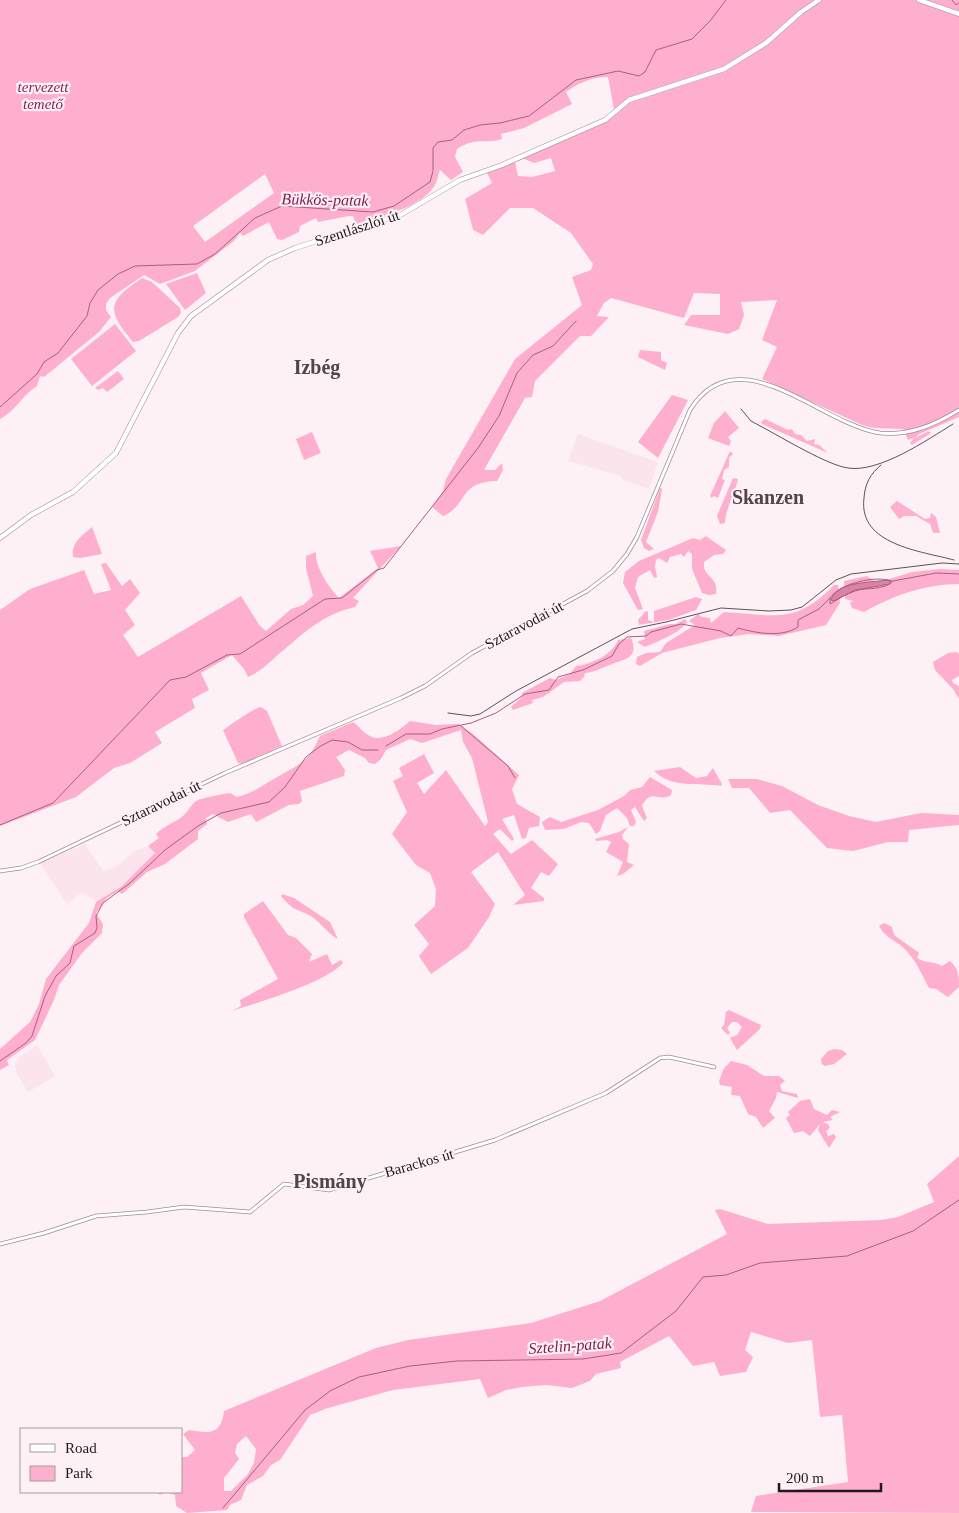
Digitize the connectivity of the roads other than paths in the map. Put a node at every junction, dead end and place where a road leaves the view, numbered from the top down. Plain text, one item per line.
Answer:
1 (818, 0) edge
2 (919, 0) edge
3 (959, 14) edge
4 (959, 410) edge
5 (0, 538) edge
6 (0, 871) edge
7 (714, 1067) dead end
8 (0, 1244) edge

1 - 5 main road, Szentlászlói út
2 - 3 main road
4 - 6 street, Sztaravodai út
7 - 8 street, Barackos út

